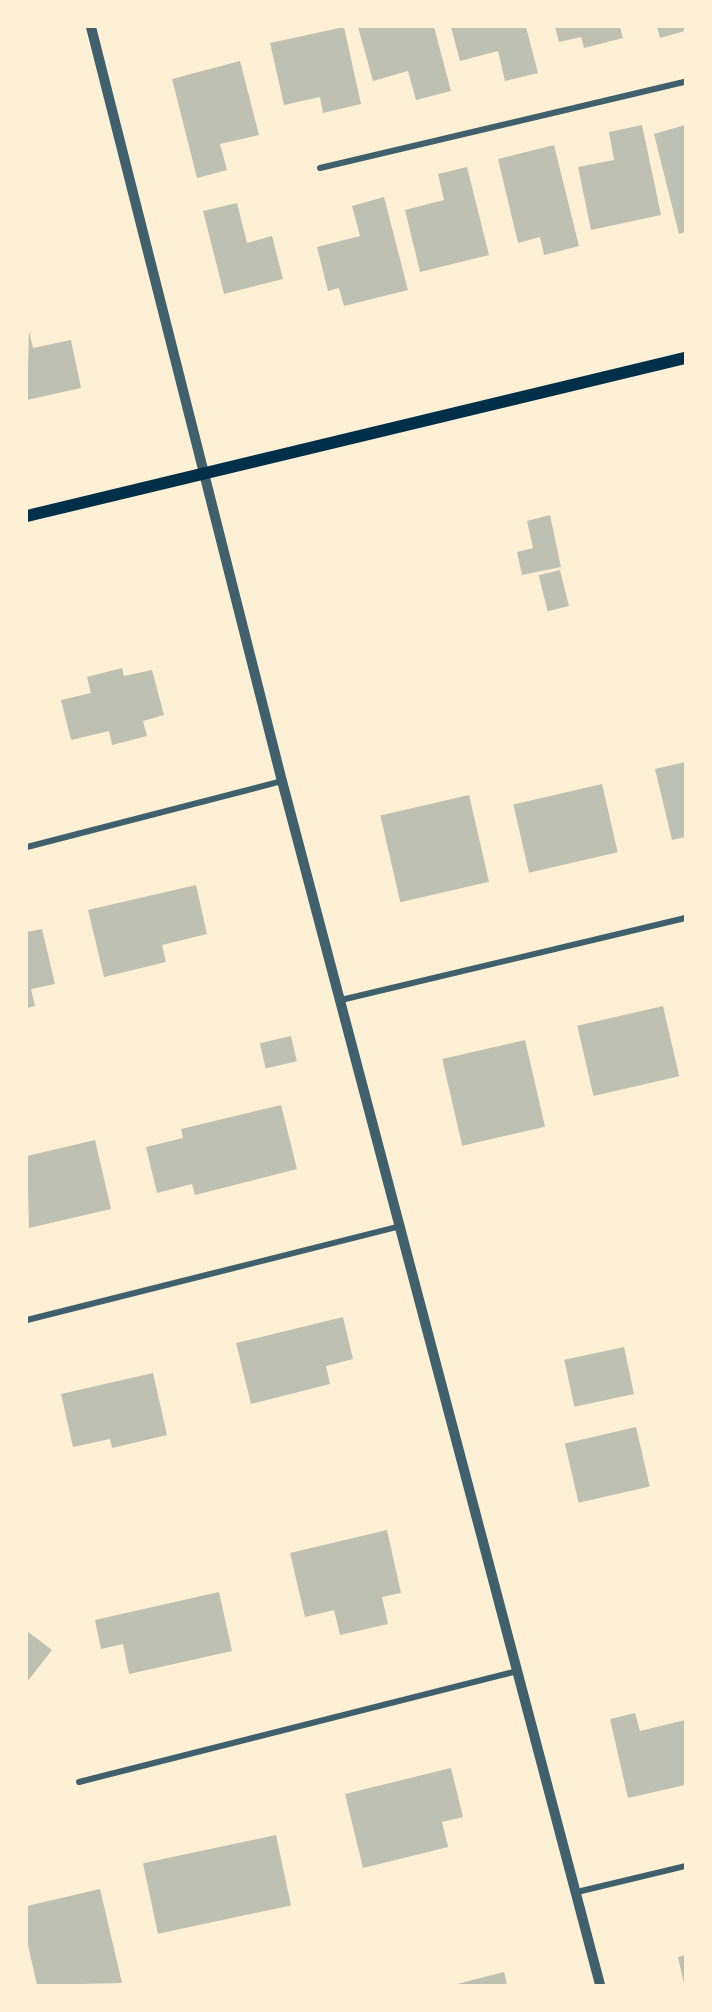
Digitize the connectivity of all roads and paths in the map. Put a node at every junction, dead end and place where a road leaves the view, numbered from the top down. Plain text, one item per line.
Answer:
1 (91, 27) edge
2 (685, 82) edge
3 (320, 168) dead end
4 (685, 358) edge
5 (204, 474) junction
6 (27, 516) edge
7 (282, 781) junction
8 (27, 847) edge
9 (685, 918) edge
10 (341, 1000) junction
11 (402, 1226) junction
12 (27, 1320) edge
13 (518, 1671) junction
14 (79, 1782) dead end
15 (685, 1866) edge
16 (577, 1892) junction
17 (600, 1985) edge

1 - 5 street
2 - 3 street
4 - 5 main road
5 - 6 main road
5 - 7 street
7 - 8 street
7 - 10 street
9 - 10 street
10 - 11 street
11 - 12 street
11 - 13 street
13 - 14 street
13 - 16 street
15 - 16 street
16 - 17 street

